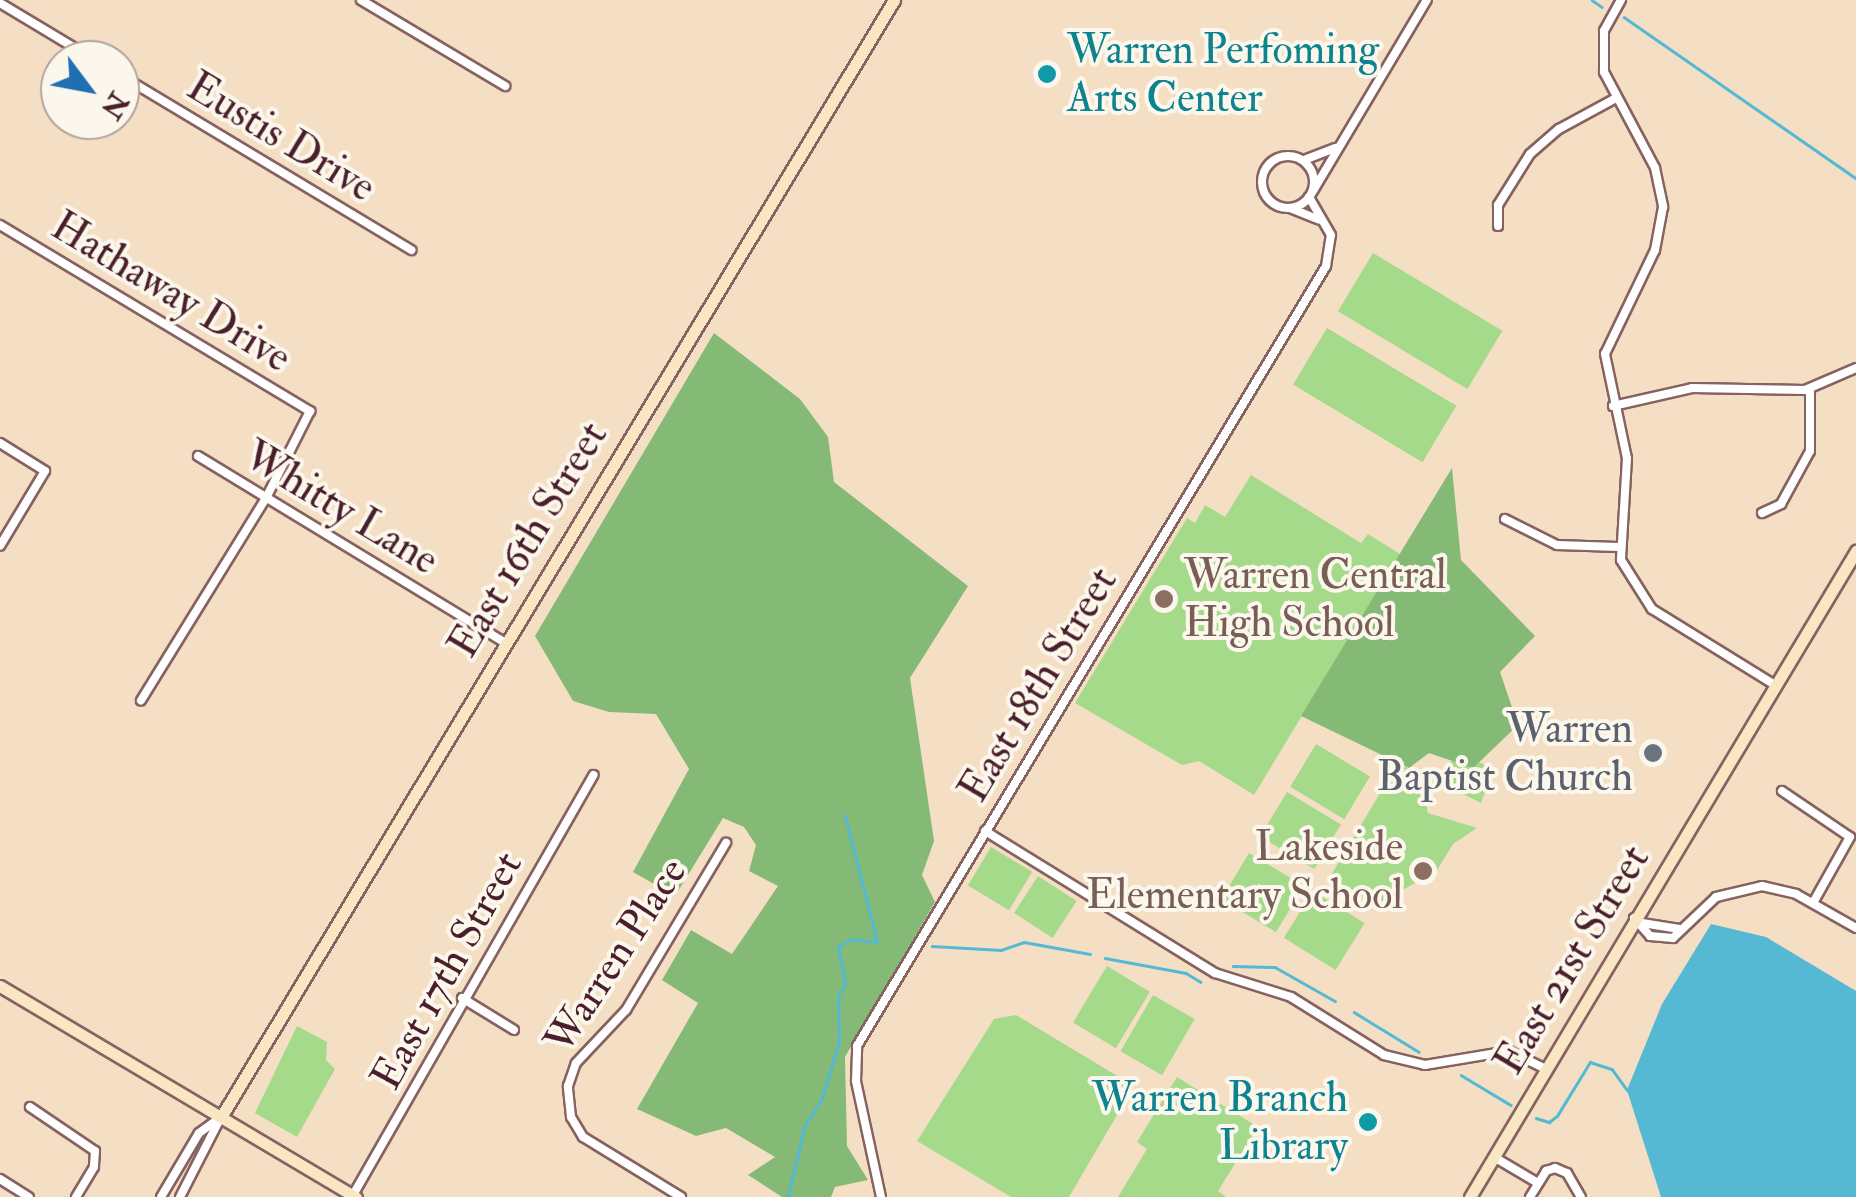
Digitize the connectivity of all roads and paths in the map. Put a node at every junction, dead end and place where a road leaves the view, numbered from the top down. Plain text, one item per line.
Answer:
1 (361, 0) edge
2 (894, 0) edge
3 (1427, 0) edge
4 (1622, 0) edge
5 (0, 3) edge
6 (62, 40) edge
7 (505, 86) dead end
8 (140, 87) edge
9 (1616, 98) junction
10 (1336, 148) junction
11 (1302, 160) junction
12 (1311, 194) junction
13 (1289, 208) junction
14 (1323, 222) junction
15 (0, 225) edge
16 (1498, 226) dead end
17 (412, 250) dead end
18 (1856, 368) edge
19 (1810, 389) junction
20 (1614, 406) junction
21 (0, 443) edge
22 (198, 456) dead end
23 (266, 498) junction
24 (1762, 513) dead end
25 (1505, 519) dead end
26 (0, 546) edge
27 (1618, 547) junction
28 (1856, 551) edge
29 (504, 642) junction
30 (1775, 685) junction
31 (141, 700) dead end
32 (594, 775) dead end
33 (1782, 791) dead end
34 (985, 830) junction
35 (726, 843) dead end
36 (1812, 902) junction
37 (1638, 921) junction
38 (1856, 928) edge
39 (1680, 929) junction
40 (0, 986) edge
41 (462, 998) junction
42 (514, 1030) dead end
43 (1544, 1068) junction
44 (30, 1107) dead end
45 (221, 1117) junction
46 (1494, 1157) junction
47 (0, 1180) edge
48 (1538, 1183) junction
49 (354, 1196) edge
50 (29, 1197) edge
51 (76, 1197) edge
52 (161, 1197) edge
53 (180, 1197) edge
54 (681, 1197) edge
55 (881, 1197) edge
56 (1470, 1197) edge
57 (1530, 1197) edge
58 (1581, 1197) edge

1 - 7 street
2 - 29 street, East 16th Street
3 - 10 street
4 - 9 street
5 - 6 street
8 - 17 street, Eustis Drive
9 - 16 street
9 - 20 street
10 - 11 street
10 - 12 street
11 - 12 street
11 - 13 street
12 - 13 street
12 - 14 street
13 - 14 street
14 - 34 street, East 18th Street
15 - 23 street, Hathaway Drive
18 - 19 street
19 - 20 street
19 - 24 street
20 - 27 street
21 - 26 street
22 - 23 street, Whitty Lane
23 - 29 street, Whitty Lane
23 - 31 street
25 - 27 street
27 - 30 street
28 - 30 street, East 21st Street
29 - 45 street, East 16th Street
30 - 37 street, East 21st Street
32 - 41 street, East 17th Street
33 - 36 street
34 - 43 street
34 - 55 street, East 18th Street
35 - 54 street, Warren Place
36 - 38 street
36 - 39 street
37 - 39 street
37 - 39 street
37 - 43 street, East 21st Street
40 - 45 street
41 - 42 street
41 - 49 street, East 17th Street
43 - 46 street, East 21st Street
44 - 51 street
45 - 49 street
45 - 52 street
45 - 53 street
46 - 48 street
46 - 56 street, East 21st Street
47 - 50 street
48 - 57 street
48 - 58 street

